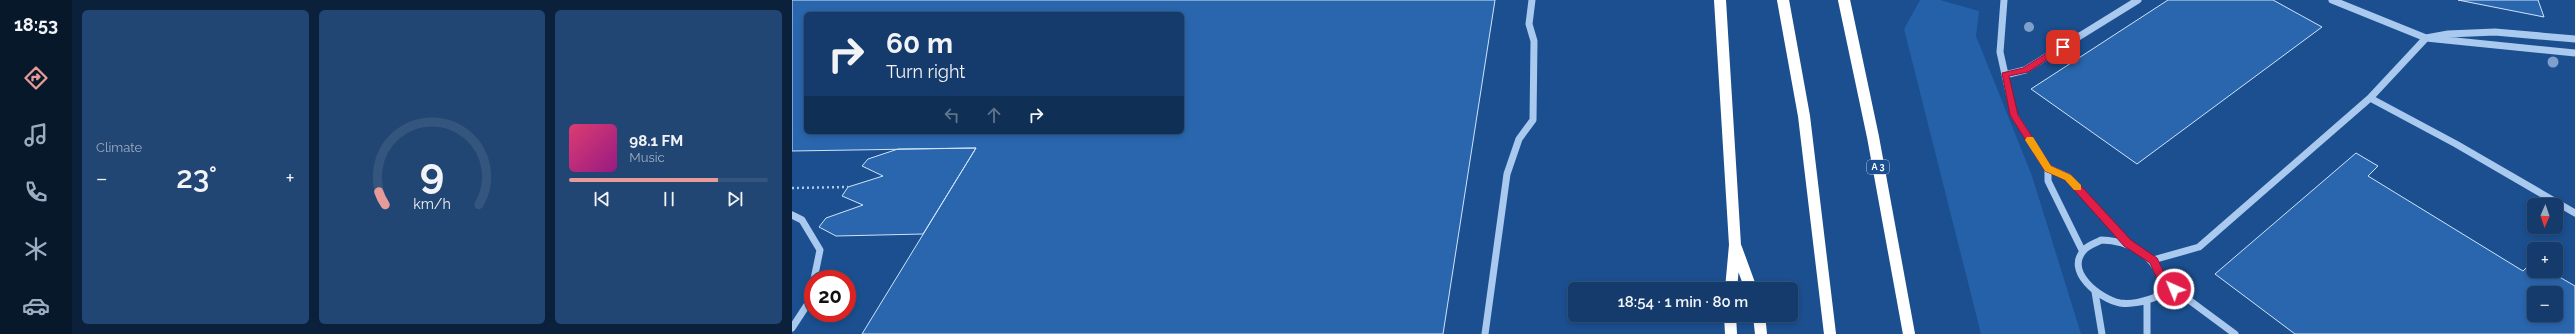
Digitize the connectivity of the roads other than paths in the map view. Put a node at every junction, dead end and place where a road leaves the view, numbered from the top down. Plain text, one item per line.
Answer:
1 (1532, 0) edge
2 (1720, 0) edge
3 (1783, 0) edge
4 (1844, 0) edge
5 (2004, 0) edge
6 (2138, 0) edge
7 (2332, 0) edge
8 (2426, 38) junction
9 (2575, 39) edge
10 (2575, 53) edge
11 (2005, 75) junction
12 (2370, 98) junction
13 (2048, 168) junction
14 (2575, 213) edge
15 (792, 215) edge
16 (2127, 243) junction
17 (1735, 245) junction
18 (2082, 250) junction
19 (2153, 260) junction
20 (816, 270) edge
21 (2162, 280) junction
22 (1732, 282) edge
23 (1748, 282) edge
24 (2095, 292) junction
25 (2148, 302) junction
26 (804, 310) edge
27 (1730, 322) edge
28 (1760, 322) edge
29 (792, 328) edge
30 (1485, 334) edge
31 (1730, 334) edge
32 (1761, 334) edge
33 (1830, 334) edge
34 (1909, 334) edge
35 (2102, 334) edge
36 (2147, 334) edge
37 (2234, 334) edge

1 - 30 street
2 - 17 highway
3 - 33 highway
4 - 34 highway, A 3
5 - 11 street
6 - 11 street
7 - 8 street
8 - 9 street
8 - 10 street
8 - 12 street
11 - 13 street
12 - 14 street
12 - 19 street
13 - 16 street
13 - 18 street
15 - 20 street
16 - 18 street
16 - 19 street
17 - 22 highway
17 - 23 highway
18 - 24 street
19 - 21 street
21 - 25 street
21 - 37 street
24 - 25 street
24 - 35 street
25 - 36 street
26 - 29 street
27 - 31 highway
28 - 32 highway

